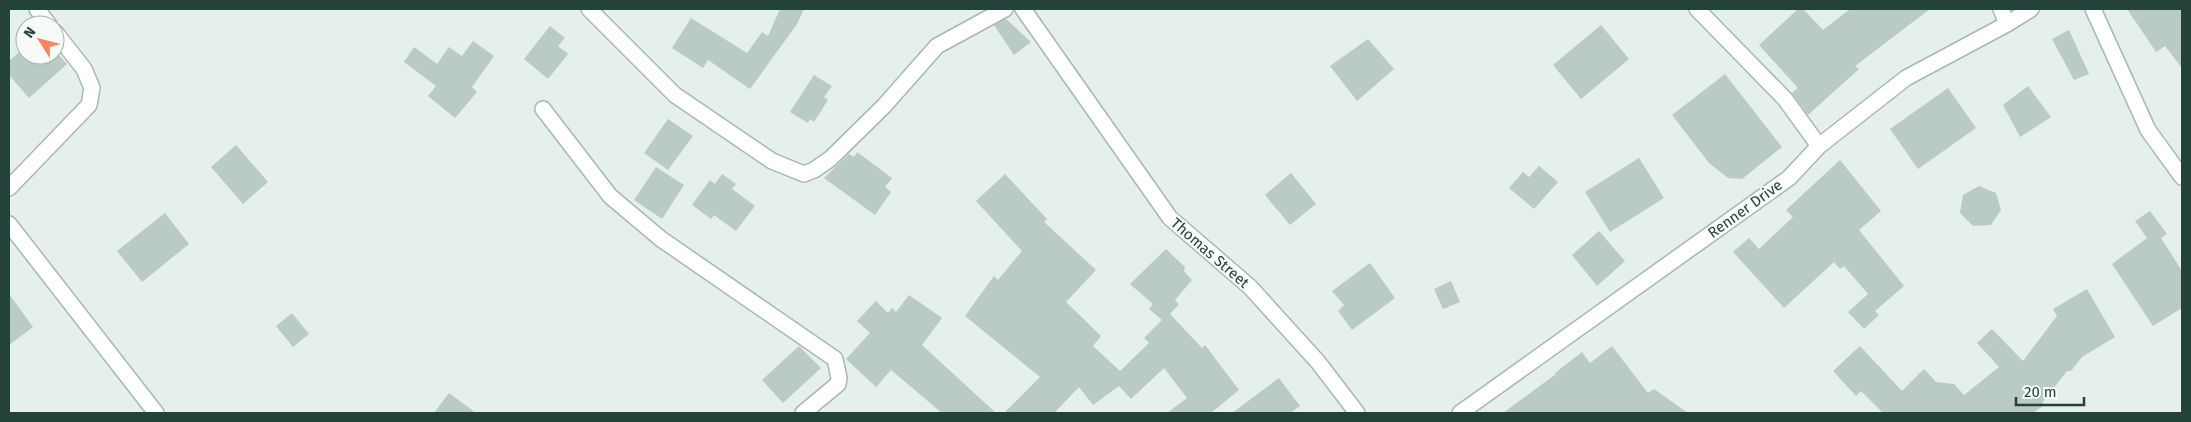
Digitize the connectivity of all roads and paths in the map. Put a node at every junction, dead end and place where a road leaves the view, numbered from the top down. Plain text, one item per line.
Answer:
1 (589, 9) edge
2 (1005, 9) edge
3 (1023, 9) edge
4 (1697, 9) edge
5 (2000, 9) edge
6 (2031, 9) edge
7 (2093, 9) edge
8 (2007, 24) junction
9 (65, 45) edge
10 (543, 109) dead end
11 (1819, 146) junction
12 (2182, 177) edge
13 (9, 188) edge
14 (9, 224) edge
15 (1467, 411) edge
16 (156, 413) edge
17 (803, 413) edge
18 (1358, 413) edge

1 - 2 street
3 - 18 street, Thomas Street
4 - 11 street
5 - 8 street
6 - 8 street, Renner Drive
7 - 12 street
8 - 11 street, Renner Drive
9 - 13 street
10 - 17 street
11 - 15 street, Renner Drive
14 - 16 street

